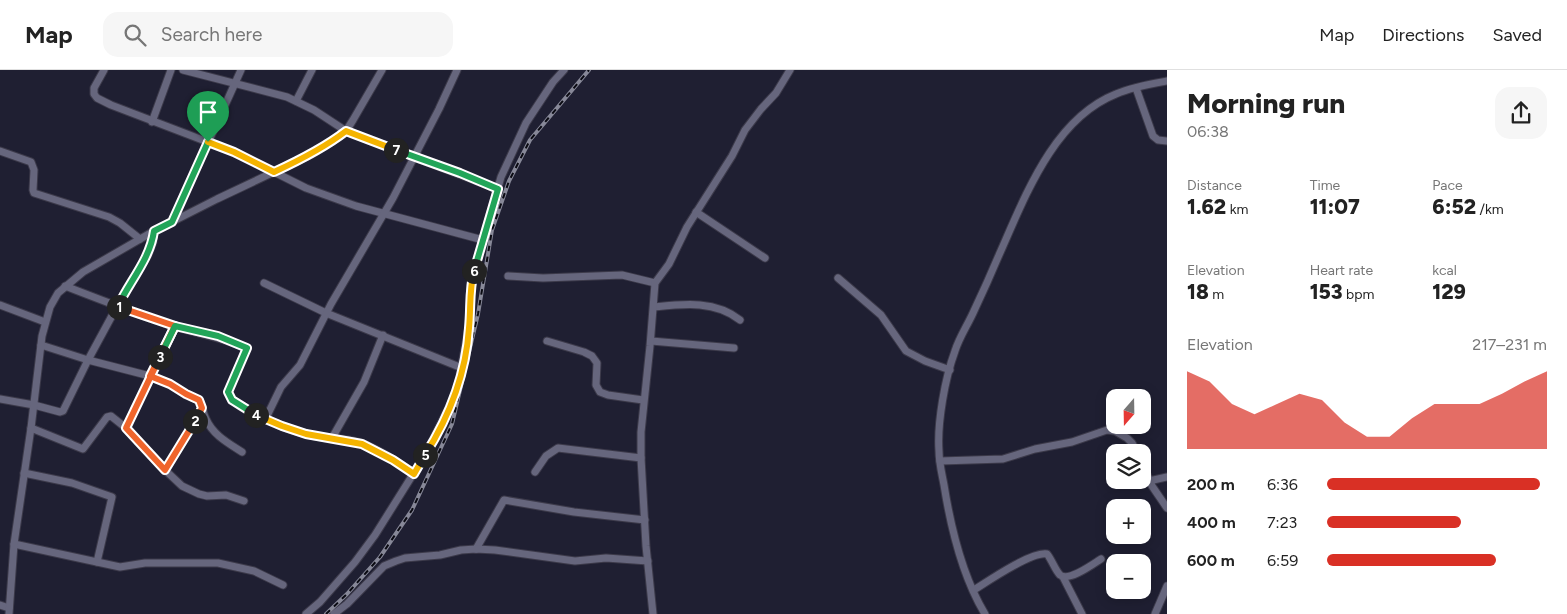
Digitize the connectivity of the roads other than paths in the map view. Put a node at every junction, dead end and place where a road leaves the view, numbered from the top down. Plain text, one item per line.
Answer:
1 (104, 70) edge
2 (171, 70) edge
3 (183, 70) edge
4 (241, 70) edge
5 (312, 70) edge
6 (382, 70) edge
7 (457, 70) edge
8 (564, 70) edge
9 (790, 70) edge
10 (1167, 80) edge
11 (234, 84) junction
12 (1136, 88) junction
13 (296, 101) junction
14 (152, 122) junction
15 (346, 131) junction
16 (1167, 141) edge
17 (208, 142) junction
18 (0, 151) edge
19 (413, 156) junction
20 (274, 172) junction
21 (498, 189) junction
22 (696, 212) junction
23 (384, 213) junction
24 (172, 222) junction
25 (154, 231) junction
26 (140, 239) junction
27 (483, 240) junction
28 (765, 258) dead end
29 (508, 276) dead end
30 (838, 278) dead end
31 (655, 282) junction
32 (264, 283) dead end
33 (65, 286) junction
34 (0, 305) edge
35 (118, 306) junction
36 (654, 307) junction
37 (326, 313) junction
38 (740, 320) dead end
39 (44, 322) junction
40 (175, 326) junction
41 (383, 335) junction
42 (547, 341) dead end
43 (651, 341) junction
44 (41, 345) junction
45 (734, 348) dead end
46 (88, 360) junction
47 (462, 368) junction
48 (950, 370) junction
49 (150, 376) junction
50 (0, 399) edge
51 (643, 400) junction
52 (34, 405) junction
53 (202, 408) junction
54 (265, 420) junction
55 (31, 428) junction
56 (126, 428) junction
57 (332, 438) junction
58 (1133, 444) edge
59 (242, 452) dead end
60 (641, 458) junction
61 (940, 461) junction
62 (165, 470) junction
63 (535, 472) dead end
64 (24, 473) junction
65 (414, 474) junction
66 (1167, 477) edge
67 (1151, 481) edge
68 (1151, 484) edge
69 (244, 501) dead end
70 (1167, 508) edge
71 (645, 520) junction
72 (14, 544) junction
73 (476, 549) junction
74 (1101, 560) dead end
75 (97, 562) junction
76 (648, 562) junction
77 (1063, 577) junction
78 (282, 585) dead end
79 (1167, 586) edge
80 (974, 590) junction
81 (0, 605) edge
82 (9, 611) edge
83 (306, 614) edge
84 (334, 614) edge
85 (653, 614) edge
86 (985, 614) edge
87 (1082, 614) edge
88 (1155, 614) edge

1 - 14 street
2 - 14 street
3 - 11 street
4 - 11 street
5 - 13 street
6 - 15 street
7 - 19 street
8 - 21 street
9 - 22 street
10 - 12 street
11 - 13 street
11 - 17 street
12 - 16 street
12 - 48 street
13 - 15 street
14 - 17 street
15 - 19 street
15 - 20 street
17 - 20 street
17 - 24 street
18 - 26 street
19 - 21 street
19 - 23 street
20 - 23 street
20 - 24 street
21 - 27 street
22 - 28 street
22 - 31 street
23 - 27 street
23 - 37 street
24 - 25 street
25 - 26 street
25 - 35 street
26 - 33 street
27 - 47 street
29 - 31 street
30 - 48 street
31 - 36 street
32 - 37 street
33 - 35 street
33 - 39 street
34 - 39 street
35 - 40 street
35 - 46 street
36 - 38 street
36 - 43 street
37 - 41 street
37 - 54 street
39 - 44 street
40 - 49 street
40 - 54 street
41 - 47 street
41 - 57 street
42 - 51 street
43 - 45 street
43 - 51 street
44 - 46 street
44 - 52 street
46 - 49 street
46 - 52 street
47 - 65 street
48 - 61 street
49 - 53 street
49 - 56 street
50 - 52 street
51 - 60 street
52 - 55 street
53 - 59 street
53 - 62 street
54 - 57 street
55 - 56 street
55 - 64 street
56 - 62 street
57 - 65 street
58 - 61 street
60 - 63 street
60 - 71 street
61 - 80 street
62 - 69 street
64 - 72 street
64 - 75 street
65 - 83 street
66 - 67 street
68 - 70 street
71 - 73 street
71 - 76 street
72 - 75 street
72 - 82 street
73 - 76 street
73 - 84 street
74 - 77 street
75 - 78 street
76 - 85 street
77 - 80 street
77 - 87 street
79 - 88 street
80 - 86 street
81 - 82 street

